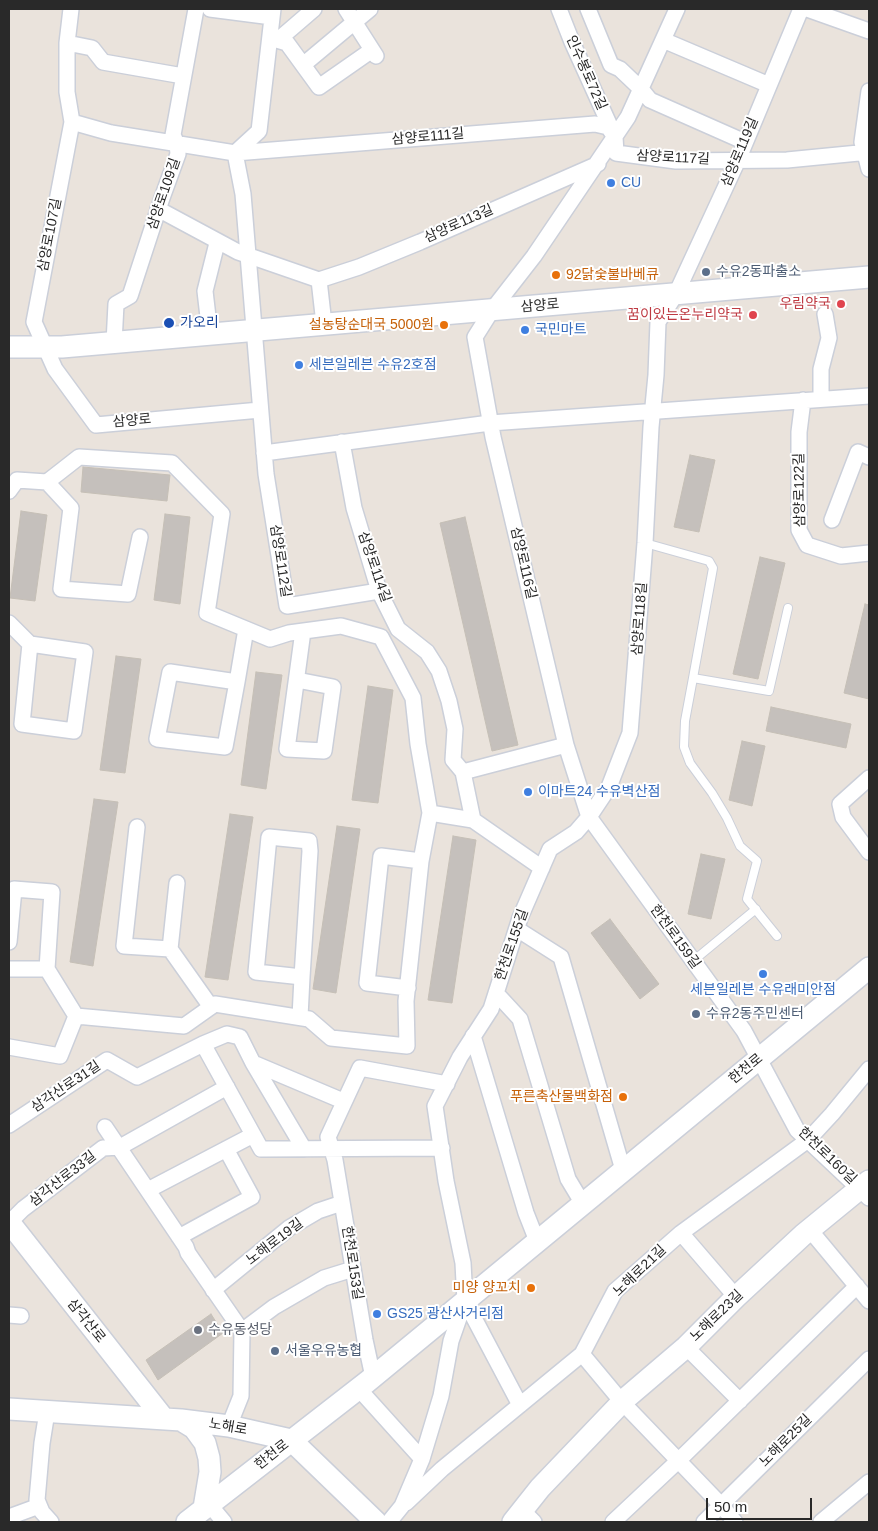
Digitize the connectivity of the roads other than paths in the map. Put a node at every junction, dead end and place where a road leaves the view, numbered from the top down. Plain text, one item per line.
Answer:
1 (71, 9) edge
2 (196, 9) edge
3 (210, 9) edge
4 (314, 9) edge
5 (346, 9) edge
6 (370, 9) edge
7 (559, 9) edge
8 (588, 9) edge
9 (677, 9) edge
10 (801, 9) edge
11 (807, 9) edge
12 (272, 13) edge
13 (355, 22) junction
14 (869, 31) edge
15 (274, 39) junction
16 (664, 40) junction
17 (67, 43) junction
18 (303, 65) junction
19 (183, 76) junction
20 (769, 85) junction
21 (641, 89) junction
22 (869, 97) edge
23 (72, 122) junction
24 (615, 138) junction
25 (745, 142) junction
26 (177, 144) junction
27 (867, 152) edge
28 (235, 153) junction
29 (738, 160) junction
30 (598, 164) junction
31 (869, 169) edge
32 (158, 209) junction
33 (217, 243) junction
34 (248, 255) junction
35 (869, 277) edge
36 (319, 280) junction
37 (676, 294) junction
38 (492, 310) junction
39 (826, 314) dead end
40 (324, 324) junction
41 (254, 330) junction
42 (210, 334) junction
43 (114, 343) junction
44 (9, 347) edge
45 (46, 347) junction
46 (869, 396) edge
47 (821, 399) junction
48 (804, 400) junction
49 (260, 410) junction
50 (653, 411) junction
51 (490, 423) junction
52 (342, 442) junction
53 (264, 454) junction
54 (869, 457) edge
55 (47, 482) junction
56 (9, 491) edge
57 (832, 520) dead end
58 (140, 536) dead end
59 (645, 543) junction
60 (869, 553) edge
61 (379, 591) junction
62 (788, 608) dead end
63 (9, 623) edge
64 (246, 629) junction
65 (304, 631) junction
66 (30, 644) junction
67 (693, 678) junction
68 (297, 680) junction
69 (237, 682) junction
70 (566, 745) junction
71 (463, 772) junction
72 (869, 778) edge
73 (430, 813) junction
74 (589, 817) junction
75 (473, 820) junction
76 (138, 827) dead end
77 (869, 852) edge
78 (421, 861) junction
79 (542, 868) junction
80 (177, 883) dead end
81 (11, 887) edge
82 (756, 909) junction
83 (517, 928) junction
84 (777, 936) dead end
85 (9, 942) edge
86 (170, 949) junction
87 (693, 961) junction
88 (869, 968) edge
89 (9, 969) edge
90 (47, 969) junction
91 (302, 978) junction
92 (408, 988) junction
93 (496, 994) junction
94 (211, 1007) junction
95 (76, 1016) junction
96 (300, 1017) junction
97 (473, 1036) junction
98 (203, 1044) junction
99 (9, 1047) edge
100 (759, 1059) junction
101 (254, 1063) junction
102 (869, 1069) edge
103 (447, 1084) junction
104 (227, 1087) junction
105 (343, 1102) junction
106 (9, 1125) edge
107 (105, 1128) dead end
108 (253, 1135) junction
109 (808, 1140) junction
110 (120, 1147) junction
111 (442, 1148) junction
112 (226, 1149) junction
113 (304, 1149) junction
114 (330, 1149) junction
115 (624, 1170) junction
116 (866, 1189) edge
117 (148, 1190) junction
118 (342, 1204) junction
119 (583, 1204) junction
120 (9, 1223) edge
121 (810, 1230) junction
122 (681, 1233) junction
123 (179, 1237) junction
124 (537, 1241) junction
125 (353, 1269) junction
126 (857, 1286) junction
127 (213, 1290) junction
128 (736, 1297) junction
129 (465, 1301) junction
130 (869, 1301) edge
131 (242, 1331) junction
132 (686, 1347) junction
133 (582, 1354) junction
134 (869, 1359) edge
135 (365, 1382) junction
136 (740, 1401) junction
137 (622, 1402) junction
138 (520, 1404) junction
139 (9, 1410) edge
140 (47, 1412) junction
141 (172, 1420) junction
142 (229, 1426) junction
143 (290, 1440) junction
144 (422, 1459) junction
145 (678, 1461) junction
146 (869, 1482) edge
147 (721, 1505) junction
148 (38, 1506) junction
149 (207, 1506) junction
150 (402, 1506) junction
151 (9, 1517) edge
152 (523, 1518) edge
153 (50, 1522) edge
154 (187, 1522) edge
155 (224, 1522) edge
156 (376, 1522) edge
157 (389, 1522) edge
158 (613, 1522) edge
159 (704, 1522) edge
160 (735, 1522) edge
161 (821, 1522) edge

1 - 17 street, 삼양로107길
2 - 19 street, 삼양로109길
3 - 12 street
4 - 15 street
5 - 13 street
6 - 13 street
7 - 24 street, 인수봉로72길
8 - 21 street, 인수봉로72길
9 - 16 street
10 - 20 street, 삼양로119길
11 - 14 street
12 - 15 street
13 - 18 street
13 - 18 street
15 - 18 street
15 - 28 street
16 - 20 street
16 - 21 street
17 - 19 street
17 - 23 street, 삼양로107길
19 - 26 street, 삼양로109길
20 - 25 street, 삼양로119길
21 - 24 street
21 - 25 street
22 - 27 street
23 - 26 street
23 - 45 street, 삼양로107길
24 - 28 street, 삼양로111길
24 - 29 street, 삼양로117길
24 - 30 street
25 - 29 street, 삼양로119길
26 - 28 street
26 - 32 street, 삼양로109길
27 - 29 street, 삼양로117길
27 - 31 street
28 - 34 street
29 - 37 street, 삼양로119길
30 - 36 street, 삼양로113길
30 - 38 street
32 - 33 street
32 - 43 street, 삼양로109길
33 - 34 street
33 - 42 street
34 - 36 street
34 - 41 street
35 - 37 main road, 삼양로
36 - 40 street
37 - 38 main road, 삼양로
37 - 50 street, 삼양로118길
38 - 40 main road, 삼양로
38 - 51 street, 삼양로116길
39 - 47 street
40 - 41 main road, 삼양로
41 - 42 main road, 삼양로
41 - 49 street, 삼양로112길
42 - 43 main road, 삼양로
43 - 45 main road, 삼양로
44 - 45 main road, 삼양로
45 - 49 street, 삼양로
46 - 47 street
47 - 48 street
48 - 50 street
48 - 60 street, 삼양로122길
49 - 53 street, 삼양로112길
50 - 51 street
50 - 59 street, 삼양로118길
51 - 52 street
51 - 70 street, 삼양로116길
52 - 53 street
52 - 61 street, 삼양로114길
53 - 61 street, 삼양로112길
54 - 57 street
55 - 56 street
55 - 58 street
55 - 64 street
59 - 67 lane
59 - 74 street, 삼양로118길
61 - 71 street, 삼양로114길
62 - 67 lane
63 - 66 street
64 - 65 street
64 - 69 street
65 - 68 street
65 - 73 street
66 - 66 street
67 - 82 lane
68 - 68 street
69 - 69 street
70 - 71 street
70 - 74 street, 삼양로116길
71 - 75 street, 삼양로114길
72 - 77 street
73 - 75 street
73 - 78 street
74 - 79 street, 한천로155길
74 - 87 street, 한천로159길
75 - 79 street
76 - 86 street
78 - 92 street
78 - 92 street
79 - 83 street, 한천로155길
80 - 86 street
81 - 85 street
81 - 90 street
82 - 84 lane
82 - 87 lane
83 - 93 street, 한천로155길
83 - 115 street
86 - 94 street
87 - 100 street, 한천로159길
88 - 100 main road, 한천로
89 - 90 street
90 - 95 street
91 - 91 street
91 - 96 street
92 - 96 street
93 - 97 street, 한천로155길
93 - 119 street
94 - 95 street
94 - 96 street
95 - 99 street
97 - 103 street, 한천로155길
97 - 124 street
98 - 101 street, 삼각산로31길
98 - 104 street
98 - 106 street, 삼각산로31길
100 - 109 street, 한천로160길
100 - 115 main road, 한천로
101 - 105 street
101 - 113 street, 삼각산로31길
102 - 109 street, 노해로21길
103 - 105 street
103 - 111 street, 한천로155길
104 - 108 street
104 - 110 street, 삼각산로33길
105 - 114 street
107 - 110 street
108 - 112 street
108 - 113 street
109 - 116 street, 한천로160길
109 - 122 street, 노해로21길
110 - 117 street
110 - 120 street, 삼각산로33길
111 - 114 street
111 - 129 street, 한천로155길
112 - 117 street
112 - 123 street
113 - 114 street
114 - 118 street, 한천로153길
115 - 119 main road, 한천로
116 - 121 main road, 노해로23길
117 - 123 street
118 - 125 street, 한천로153길
118 - 127 street, 노해로19길
119 - 124 main road, 한천로
120 - 141 main road, 삼각산로
121 - 126 street
121 - 128 main road, 노해로23길
122 - 128 street
122 - 133 street, 노해로21길
123 - 127 street
124 - 129 main road, 한천로
125 - 131 street
125 - 135 street, 한천로153길
126 - 130 street
126 - 136 street
127 - 131 street
128 - 132 main road, 노해로23길
129 - 135 main road, 한천로
129 - 138 street
129 - 144 street
131 - 142 street
132 - 136 street
132 - 137 main road, 노해로23길
133 - 137 street
133 - 138 street, 노해로21길
134 - 147 street, 노해로25길
135 - 143 main road, 한천로
135 - 144 street
136 - 145 street
137 - 145 street
137 - 152 main road, 노해로23길
138 - 150 street, 노해로21길
139 - 140 main road, 노해로
140 - 141 main road, 노해로
140 - 148 street
141 - 142 main road, 노해로
141 - 149 main road, 삼각산로
142 - 143 main road, 노해로
143 - 149 main road, 한천로
143 - 156 main road
144 - 150 street
145 - 147 street
145 - 158 street
146 - 161 street
147 - 159 street, 노해로25길
147 - 160 street
148 - 151 street
148 - 153 street
149 - 154 main road, 한천로
149 - 155 street
150 - 157 street

